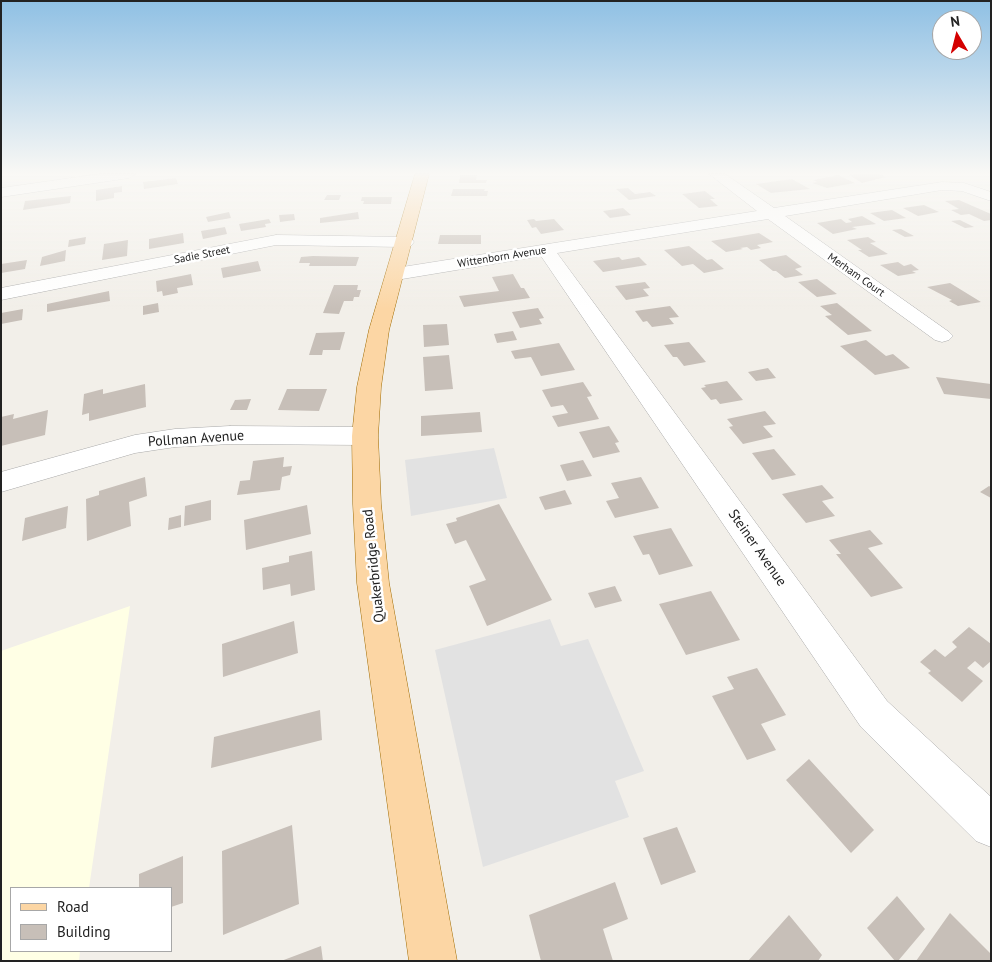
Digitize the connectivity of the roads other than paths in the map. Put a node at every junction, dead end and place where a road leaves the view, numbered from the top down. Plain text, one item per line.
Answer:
1 (411, 219) edge
2 (746, 219) edge
3 (777, 219) edge
4 (405, 242) junction
5 (546, 250) junction
6 (396, 274) junction
7 (1, 294) edge
8 (942, 336) dead end
9 (365, 436) junction
10 (1, 482) edge
11 (991, 826) edge
12 (433, 961) edge

1 - 4 main road, Quakerbridge Road
2 - 5 street, Wittenborn Avenue
3 - 8 street, Merham Court
4 - 6 main road, Quakerbridge Road
4 - 7 street, Sadie Street
5 - 6 street, Wittenborn Avenue
5 - 11 street, Steiner Avenue
6 - 9 main road, Quakerbridge Road
9 - 10 street, Pollman Avenue
9 - 12 main road, Quakerbridge Road

